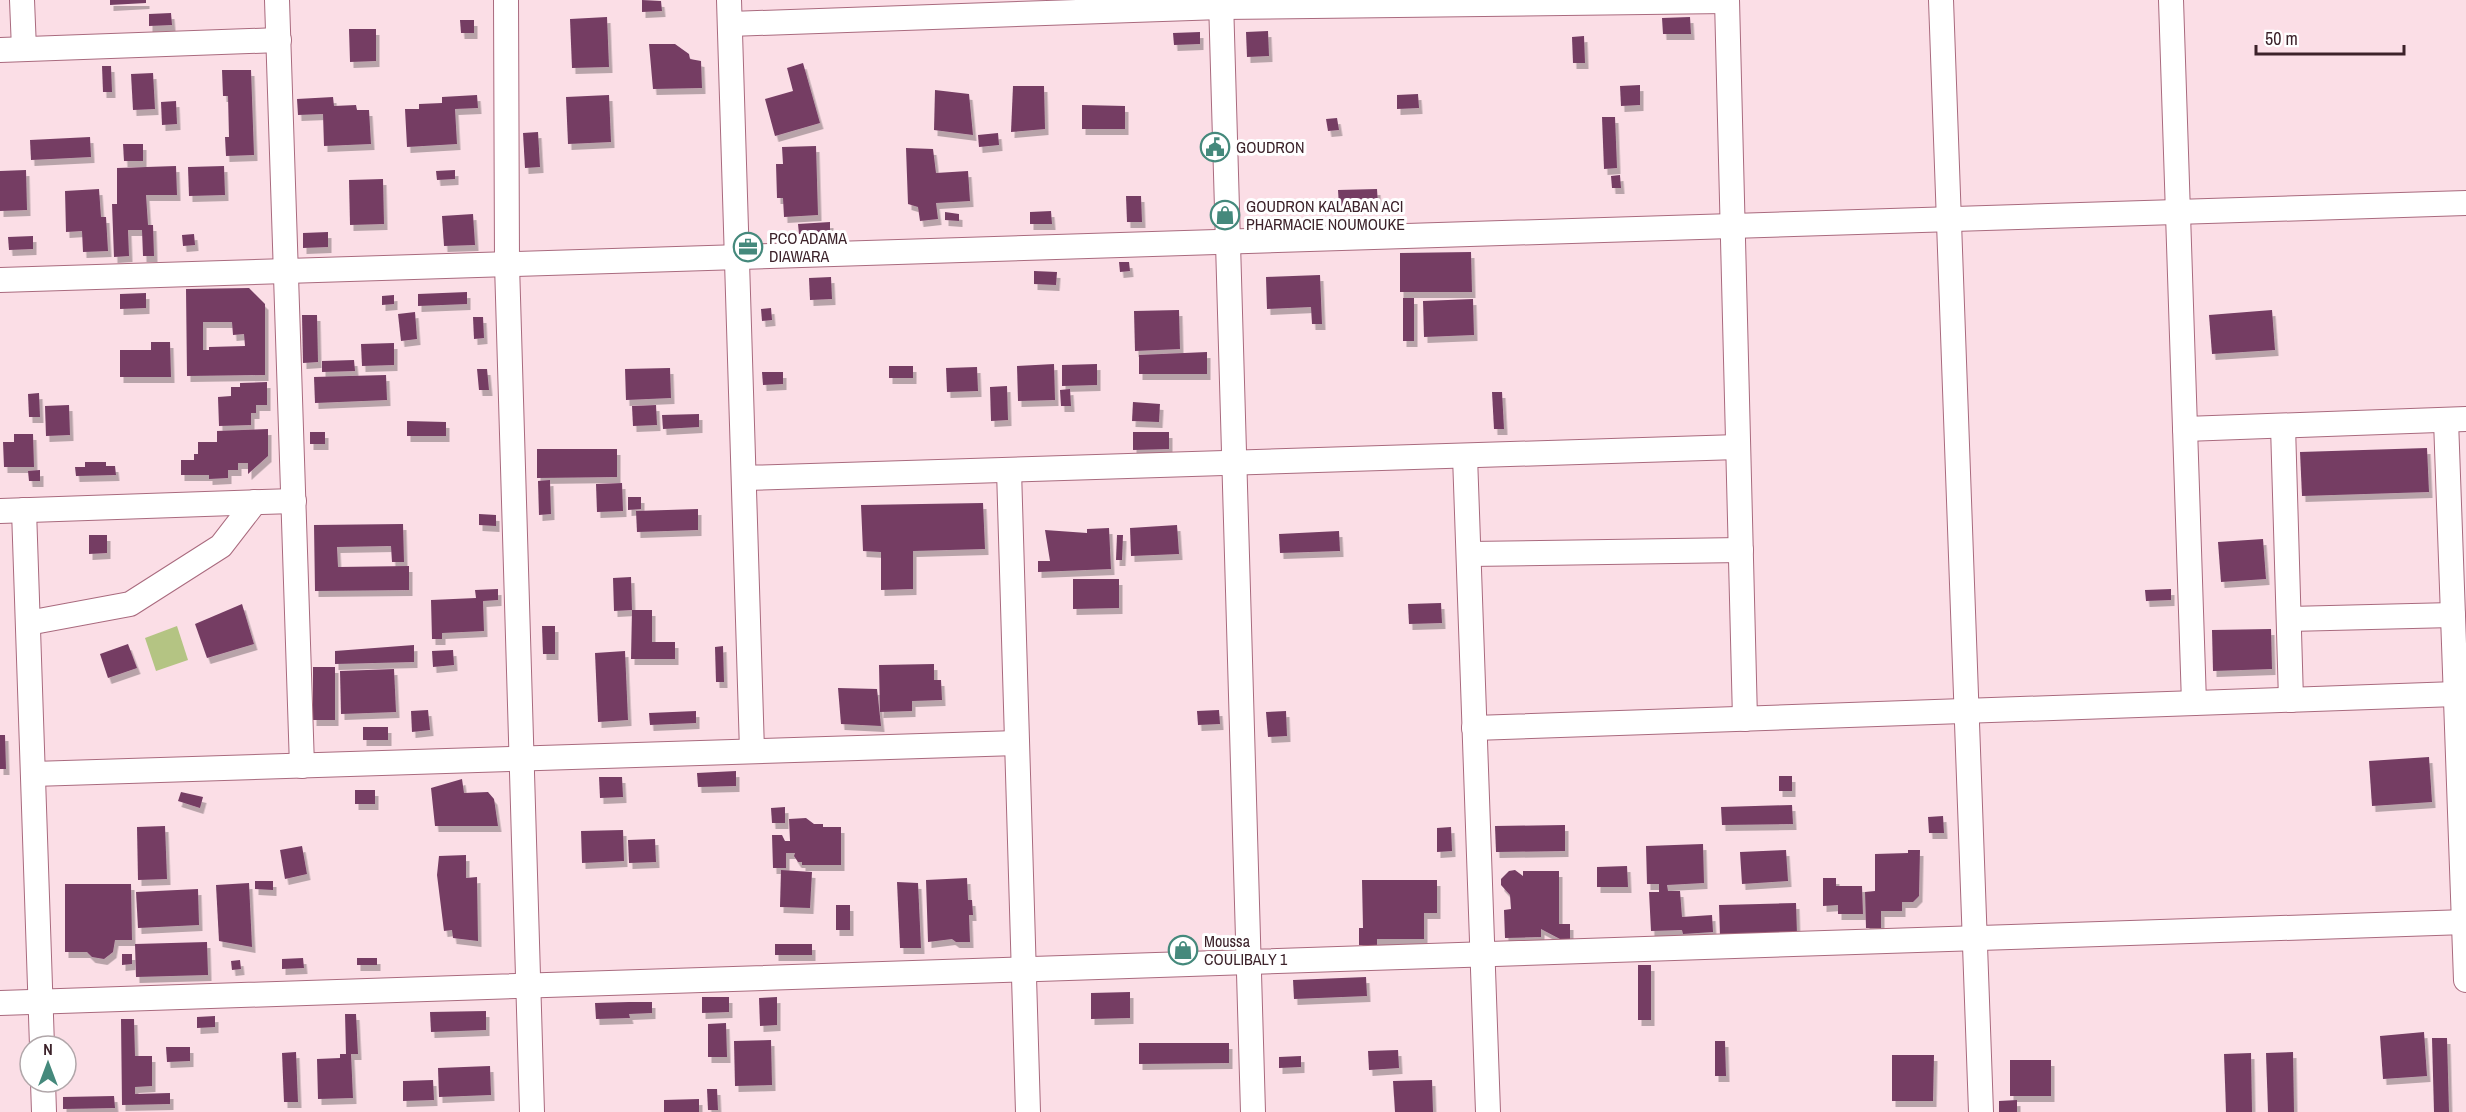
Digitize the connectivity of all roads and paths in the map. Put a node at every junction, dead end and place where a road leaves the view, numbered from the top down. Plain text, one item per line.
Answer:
1 (22, 0) edge
2 (277, 0) edge
3 (506, 0) edge
4 (1727, 0) edge
5 (1941, 0) edge
6 (2171, 0) edge
7 (1221, 4) edge
8 (730, 12) edge
9 (279, 40) junction
10 (24, 49) junction
11 (0, 50) edge
12 (2466, 203) edge
13 (2178, 212) junction
14 (1950, 219) junction
15 (1733, 226) junction
16 (1228, 241) junction
17 (737, 257) junction
18 (507, 264) junction
19 (287, 271) junction
20 (0, 280) edge
21 (2456, 420) edge
22 (2283, 426) junction
23 (2185, 429) junction
24 (1738, 447) junction
25 (1465, 456) junction
26 (1234, 463) junction
27 (1009, 470) junction
28 (744, 478) junction
29 (294, 501) junction
30 (255, 502) junction
31 (24, 510) junction
32 (0, 511) edge
33 (1741, 550) junction
34 (1468, 554) junction
35 (2453, 615) junction
36 (2289, 619) junction
37 (28, 623) junction
38 (2456, 694) junction
39 (2292, 700) junction
40 (2194, 703) junction
41 (1967, 711) junction
42 (1745, 719) junction
43 (1474, 728) junction
44 (1017, 743) junction
45 (752, 751) junction
46 (522, 759) junction
47 (302, 765) junction
48 (33, 774) junction
49 (2465, 922) edge
50 (1975, 938) junction
51 (1482, 954) junction
52 (1249, 962) junction
53 (1024, 969) junction
54 (2466, 980) edge
55 (528, 986) junction
56 (40, 1001) junction
57 (0, 1003) edge
58 (41, 1034) edge
59 (43, 1094) edge
60 (44, 1112) edge
61 (532, 1112) edge
62 (1028, 1112) edge
63 (1253, 1112) edge
64 (1488, 1112) edge
65 (1981, 1112) edge

1 - 10 street
2 - 9 street
3 - 18 street
4 - 7 street
4 - 15 street
5 - 14 street
6 - 13 street
7 - 8 street
7 - 16 street
8 - 17 street
9 - 10 street
9 - 19 street
10 - 11 street
12 - 13 street
13 - 14 street
13 - 23 street
14 - 15 street
14 - 41 street
15 - 16 street
15 - 24 street
16 - 17 street
16 - 26 street
17 - 18 street
17 - 28 street
18 - 19 street
18 - 46 street
19 - 20 street
19 - 29 street
21 - 22 street
21 - 35 street
22 - 23 street
22 - 36 street
23 - 40 street
24 - 25 street
24 - 33 street
25 - 26 street
25 - 34 street
26 - 27 street
26 - 52 street
27 - 28 street
27 - 44 street
28 - 45 street
29 - 30 street
29 - 47 street
30 - 31 street
30 - 37 street
31 - 32 street
31 - 37 street
33 - 34 street
33 - 42 street
34 - 43 street
35 - 36 street
35 - 38 street
36 - 39 street
37 - 48 street
38 - 39 street
38 - 49 street
39 - 40 street
40 - 41 street
41 - 42 street
41 - 50 street
42 - 43 street
43 - 51 street
44 - 45 street
44 - 53 street
45 - 46 street
46 - 47 street
46 - 55 street
47 - 48 street
48 - 56 street
49 - 50 street
49 - 54 street
50 - 51 street
50 - 65 street
51 - 52 street
51 - 64 street
52 - 53 street
52 - 63 street
53 - 55 street
53 - 62 street
55 - 56 street
55 - 61 street
56 - 57 street
56 - 58 street
59 - 60 street

